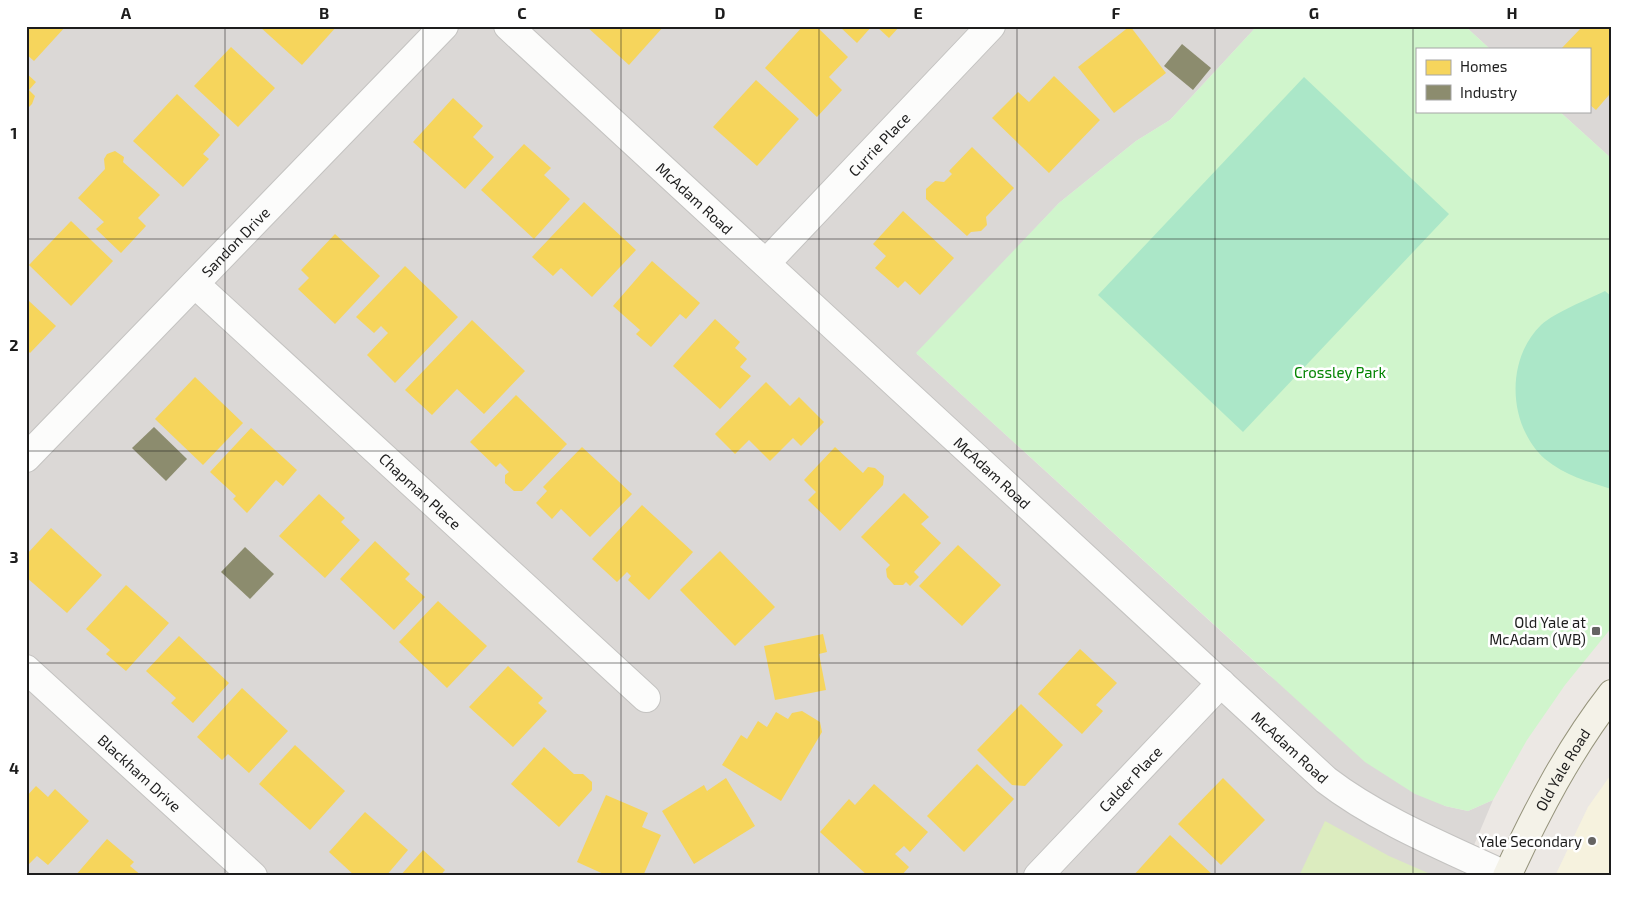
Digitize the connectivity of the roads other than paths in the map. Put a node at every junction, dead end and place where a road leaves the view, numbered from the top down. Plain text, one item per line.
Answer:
1 (444, 26) edge
2 (508, 26) edge
3 (991, 26) edge
4 (766, 264) junction
5 (195, 284) junction
6 (26, 458) edge
7 (26, 669) edge
8 (1221, 683) junction
9 (1612, 694) edge
10 (646, 698) dead end
11 (253, 876) edge
12 (1038, 876) edge
13 (1507, 876) edge

1 - 5 street, Sandon Drive
2 - 4 street, McAdam Road
3 - 4 street, Currie Place
4 - 8 street, McAdam Road
5 - 6 street, Sandon Drive
5 - 10 street, Chapman Place
7 - 11 street, Blackham Drive
8 - 12 street, Calder Place
8 - 13 street, McAdam Road
9 - 13 main road, Old Yale Road

